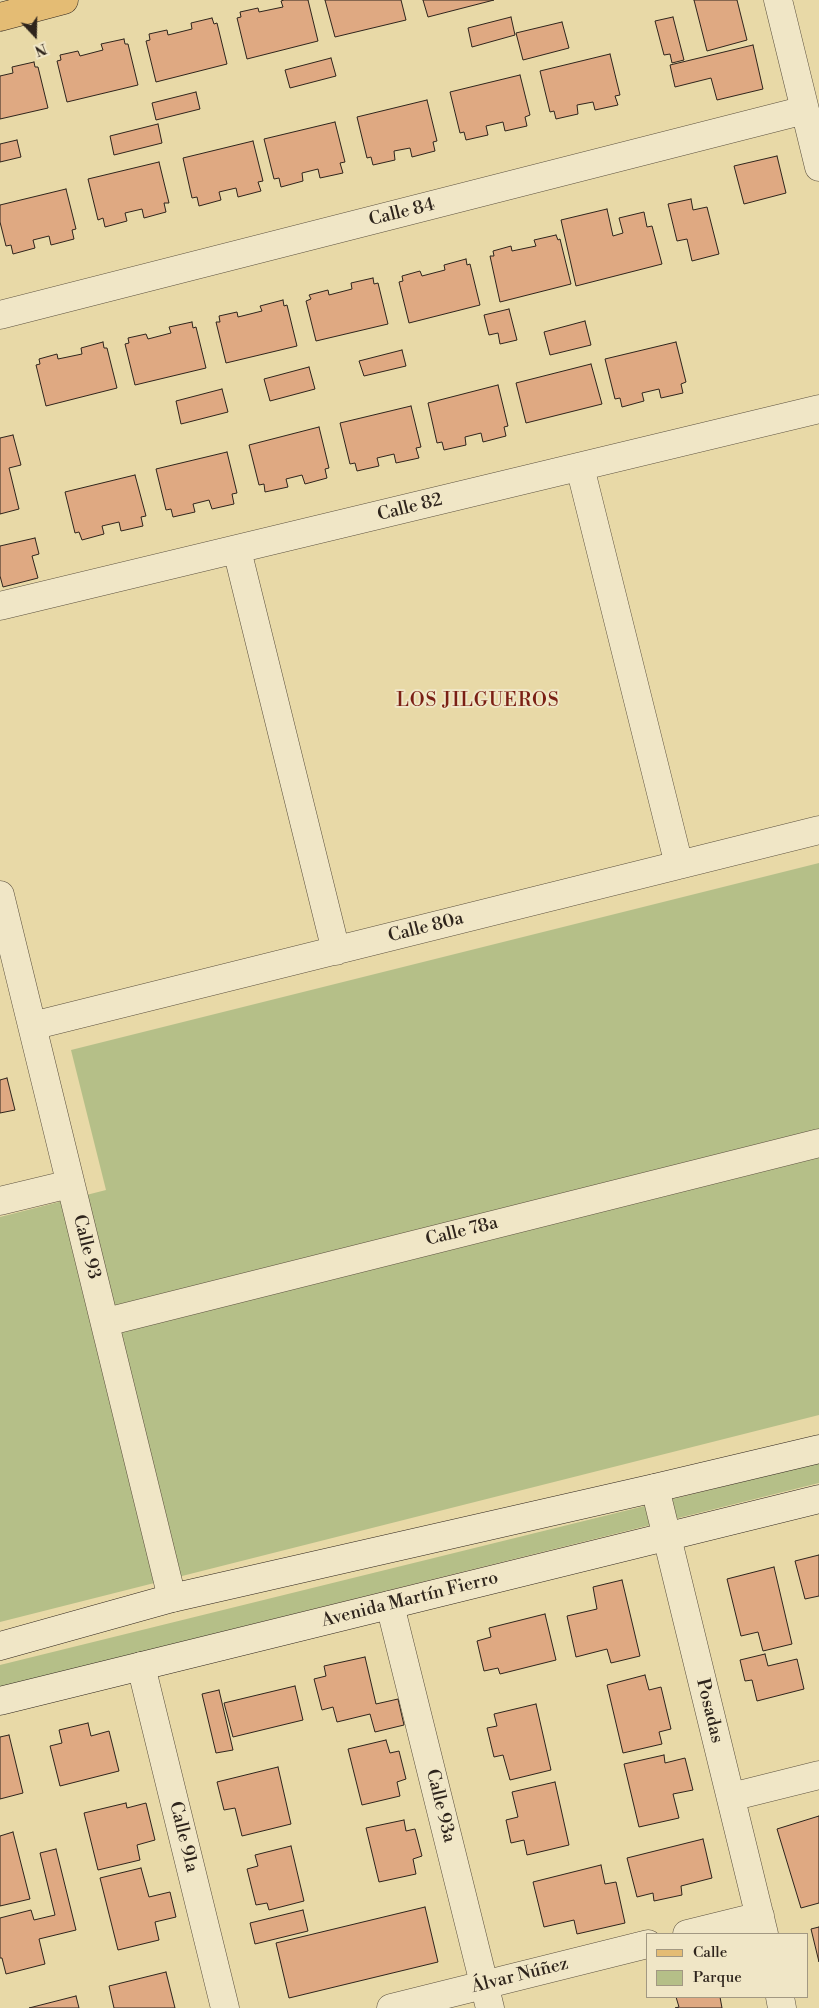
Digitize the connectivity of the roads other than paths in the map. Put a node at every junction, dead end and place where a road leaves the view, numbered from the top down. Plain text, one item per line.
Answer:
1 (64, 0) edge
2 (778, 0) edge
3 (0, 17) edge
4 (805, 110) junction
5 (819, 166) edge
6 (0, 315) edge
7 (819, 409) edge
8 (580, 467) junction
9 (237, 550) junction
10 (0, 606) edge
11 (819, 830) edge
12 (679, 865) junction
13 (0, 895) edge
14 (336, 951) junction
15 (32, 1026) junction
16 (819, 1142) edge
17 (70, 1184) junction
18 (0, 1201) edge
19 (106, 1322) junction
20 (819, 1448) edge
21 (655, 1488) junction
22 (819, 1499) edge
23 (666, 1536) junction
24 (172, 1598) junction
25 (390, 1605) junction
26 (0, 1646) edge
27 (141, 1666) junction
28 (0, 1701) edge
29 (819, 1775) edge
30 (730, 1797) junction
31 (762, 1925) edge
32 (695, 1933) edge
33 (646, 1945) edge
34 (487, 1996) edge
35 (225, 2008) edge
36 (391, 2008) edge

1 - 3 main road
2 - 4 street
4 - 5 street
4 - 6 street, Calle 84
7 - 8 street, Calle 82
8 - 9 street, Calle 82
8 - 12 street
9 - 10 street, Calle 82
9 - 14 street
11 - 12 street, Calle 80a
12 - 14 street, Calle 80a
13 - 15 street, Calle 93
14 - 15 street, Calle 80a
15 - 17 street, Calle 93
16 - 19 street, Calle 78a
17 - 18 street
17 - 19 street, Calle 93
19 - 24 street, Calle 93
20 - 21 street
21 - 23 street, Posadas
21 - 24 street
22 - 23 street, Avenida Martín Fierro
23 - 25 street, Avenida Martín Fierro
23 - 30 street, Posadas
24 - 26 street
25 - 27 street, Avenida Martín Fierro
25 - 34 street, Calle 93a
27 - 28 street, Avenida Martín Fierro
27 - 35 street, Calle 91a
29 - 30 street
30 - 31 street, Posadas
31 - 32 street
33 - 34 street, Álvar Núñez
34 - 36 street, Álvar Núñez

